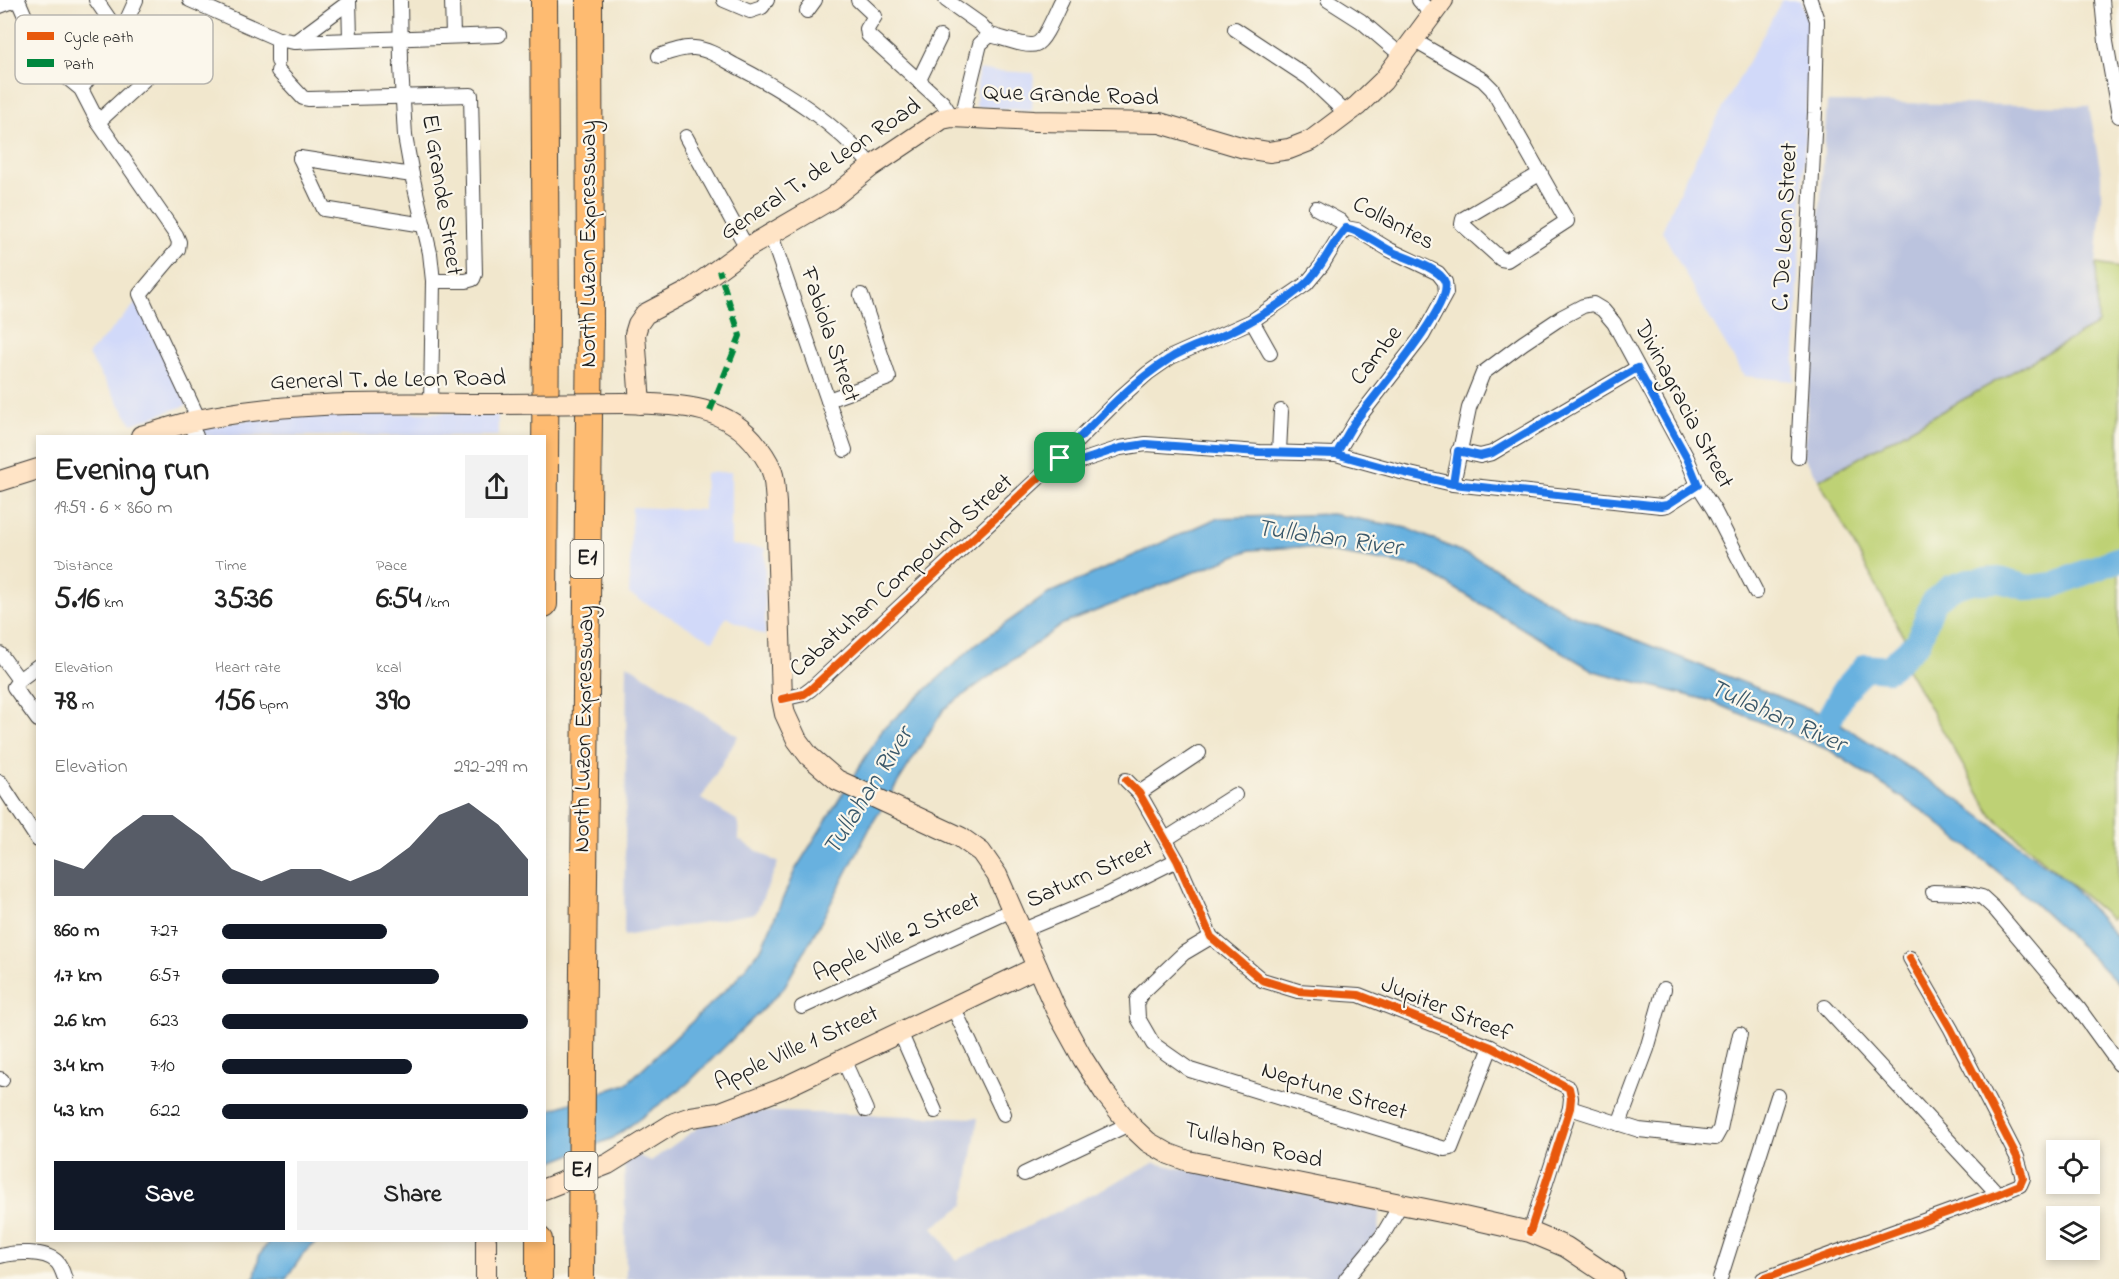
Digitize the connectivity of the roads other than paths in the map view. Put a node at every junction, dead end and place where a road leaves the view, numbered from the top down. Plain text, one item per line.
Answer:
1 (17, 0) edge
2 (96, 0) edge
3 (136, 0) edge
4 (190, 0) edge
5 (400, 0) edge
6 (452, 0) edge
7 (544, 0) edge
8 (589, 0) edge
9 (723, 0) edge
10 (767, 0) edge
11 (858, 0) edge
12 (946, 0) edge
13 (1062, 0) edge
14 (1328, 0) edge
15 (1810, 0) edge
16 (2102, 0) edge
17 (349, 1) edge
18 (1431, 5) edge
19 (0, 6) edge
20 (965, 6) edge
21 (24, 15) edge
22 (106, 15) edge
23 (129, 15) edge
24 (1235, 29) dead end
25 (499, 35) dead end
26 (990, 35) junction
27 (453, 36) junction
28 (940, 37) dead end
29 (401, 38) junction
30 (278, 39) junction
31 (350, 39) junction
32 (295, 42) junction
33 (2113, 43) edge
34 (1408, 48) junction
35 (658, 56) dead end
36 (919, 80) junction
37 (75, 84) edge
38 (85, 84) edge
39 (139, 84) edge
40 (81, 89) junction
41 (403, 96) junction
42 (1348, 115) junction
43 (2119, 116) edge
44 (957, 117) junction
45 (98, 122) junction
46 (686, 136) dead end
47 (872, 166) junction
48 (1541, 173) junction
49 (412, 175) junction
50 (1316, 208) dead end
51 (424, 225) junction
52 (1346, 228) junction
53 (771, 235) junction
54 (747, 248) junction
55 (434, 281) junction
56 (1445, 282) joint
57 (861, 295) dead end
58 (1252, 321) junction
59 (1270, 353) dead end
60 (1637, 368) junction
61 (828, 400) junction
62 (632, 403) junction
63 (431, 404) junction
64 (1281, 411) dead end
65 (194, 426) edge
66 (146, 435) edge
67 (545, 435) edge
68 (845, 450) dead end
69 (1458, 451) junction
70 (1279, 452) junction
71 (1336, 454) junction
72 (1797, 457) dead end
73 (1060, 458) junction
74 (36, 470) edge
75 (0, 481) edge
76 (1453, 484) junction
77 (1698, 485) junction
78 (1756, 592) dead end
79 (0, 654) edge
80 (36, 667) edge
81 (19, 680) junction
82 (782, 699) junction
83 (36, 717) edge
84 (1199, 753) dead end
85 (837, 780) joint
86 (1126, 780) dead end
87 (0, 782) edge
88 (1138, 793) junction
89 (1234, 795) dead end
90 (36, 837) edge
91 (1166, 839) junction
92 (1177, 860) junction
93 (1933, 892) dead end
94 (1012, 910) junction
95 (1021, 931) junction
96 (1211, 937) junction
97 (1911, 958) dead end
98 (1037, 967) junction
99 (1664, 989) dead end
100 (802, 1007) dead end
101 (953, 1007) junction
102 (1825, 1007) dead end
103 (900, 1032) junction
104 (1740, 1034) dead end
105 (1491, 1047) junction
106 (843, 1059) junction
107 (2119, 1064) edge
108 (1778, 1096) dead end
109 (1570, 1108) junction
110 (866, 1110) dead end
111 (935, 1111) dead end
112 (1004, 1114) dead end
113 (1129, 1124) junction
114 (1619, 1124) junction
115 (1024, 1174) dead end
116 (546, 1188) edge
117 (1998, 1194) junction
118 (1401, 1204) junction
119 (1530, 1232) junction
120 (486, 1242) edge
121 (539, 1242) edge
122 (0, 1256) edge
123 (1604, 1276) edge
124 (65, 1279) edge
125 (486, 1279) edge
126 (539, 1279) edge
127 (581, 1279) edge
128 (1346, 1279) edge
129 (1720, 1279) edge
130 (1763, 1279) edge

1 - 19 street
1 - 21 street
2 - 22 street
3 - 23 street
4 - 30 street
5 - 29 street, El Grande Street
6 - 27 street
7 - 67 highway, North Luzon Expressway / E1
8 - 127 highway, North Luzon Expressway / E1, bridge
9 - 10 street
11 - 36 street
12 - 20 street
13 - 26 street
14 - 34 street
15 - 72 street, C. De Leon Street
16 - 33 street
17 - 31 street
17 - 32 street
18 - 34 main road, Que Grande Road
20 - 26 street
24 - 42 street
25 - 27 street
26 - 44 street
27 - 29 street
28 - 36 street
29 - 31 street
29 - 41 street, El Grande Street
30 - 32 street
30 - 41 street
31 - 32 street
33 - 43 street
34 - 42 main road, Que Grande Road
34 - 48 street
35 - 47 street
36 - 44 street
37 - 40 street
38 - 40 street
39 - 45 street
40 - 45 street
41 - 49 street, El Grande Street
41 - 55 street
42 - 44 main road, Que Grande Road
44 - 47 main road, General T. de Leon Road
45 - 65 street
46 - 54 street
47 - 53 main road, General T. de Leon Road
48 - 48 street
49 - 51 street, El Grande Street
49 - 51 street
50 - 52 street, Collantes
51 - 55 street, El Grande Street
52 - 56 street, Collantes
52 - 58 street, Cabatuhan Compound Street
53 - 54 main road, General T. de Leon Road
53 - 61 street, Fabiola Street
54 - 62 main road, General T. de Leon Road
55 - 63 street, El Grande Street
56 - 71 street, Cambe
57 - 61 street
58 - 59 street
58 - 73 street, Cabatuhan Compound Street
60 - 69 street
60 - 69 street, Divinagracia Street
60 - 77 street, Divinagracia Street
61 - 68 street, Fabiola Street
62 - 63 main road, General T. de Leon Road, bridge
62 - 82 main road, General T. de Leon Road
63 - 65 main road, General T. de Leon Road
64 - 70 street
65 - 66 main road, General T. de Leon Road
69 - 76 street, Divinagracia Street
70 - 71 street
70 - 73 street
71 - 76 street
73 - 82 street, Cabatuhan Compound Street
74 - 75 main road
76 - 77 street
77 - 78 street, Divinagracia Street
79 - 81 street
80 - 81 street
81 - 83 street
82 - 85 main road, General T. de Leon Road
84 - 88 street
85 - 94 main road, Tullahan Road
86 - 88 street, Jupiter Streef
87 - 90 street
88 - 91 street, Jupiter Streef
89 - 91 street
91 - 92 street, Jupiter Streef
92 - 95 street, Saturn Street
92 - 96 street, Jupiter Streef
93 - 107 street
94 - 95 main road, Tullahan Road
94 - 100 street, Apple Ville 2 Street
95 - 98 main road, Tullahan Road
96 - 105 street, Jupiter Streef
96 - 105 street, Neptune Street
97 - 117 street
98 - 101 main road, Apple Ville 1 Street
98 - 113 main road, Tullahan Road
99 - 114 street
101 - 103 main road, Apple Ville 1 Street
101 - 112 street
102 - 117 street
103 - 106 main road, Apple Ville 1 Street
103 - 111 street
104 - 114 street
105 - 109 street, Jupiter Streef
106 - 110 street
106 - 116 main road, Apple Ville 1 Street
108 - 129 street
109 - 114 street
109 - 119 street
113 - 115 street
113 - 118 main road, Tullahan Road
117 - 130 street
118 - 119 main road, Tullahan Road
118 - 128 street
119 - 123 main road, Tullahan Road
120 - 125 main road
121 - 126 highway
122 - 124 street

